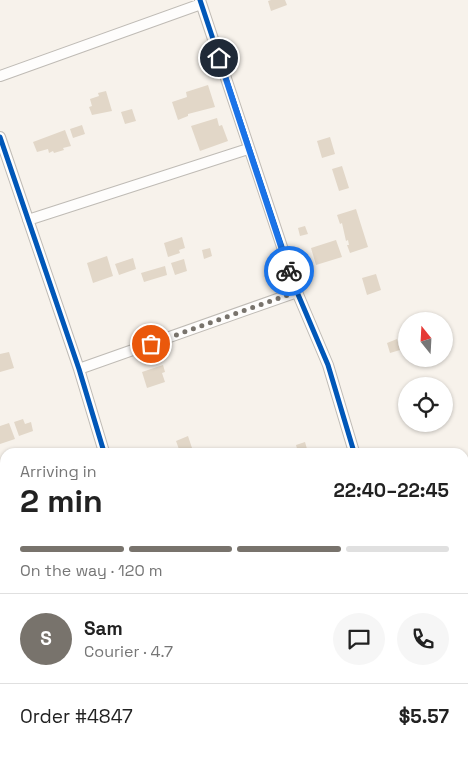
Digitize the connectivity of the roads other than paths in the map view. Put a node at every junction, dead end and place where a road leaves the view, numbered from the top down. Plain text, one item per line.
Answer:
1 (201, 2) edge
2 (0, 76) edge
3 (0, 137) edge
4 (248, 149) junction
5 (28, 220) junction
6 (296, 292) junction
7 (78, 369) junction
8 (103, 448) edge
9 (353, 448) edge

1 - 2 street
1 - 4 street
3 - 5 street
4 - 5 street
4 - 6 street
5 - 7 street
6 - 7 street
6 - 9 street
7 - 8 street

